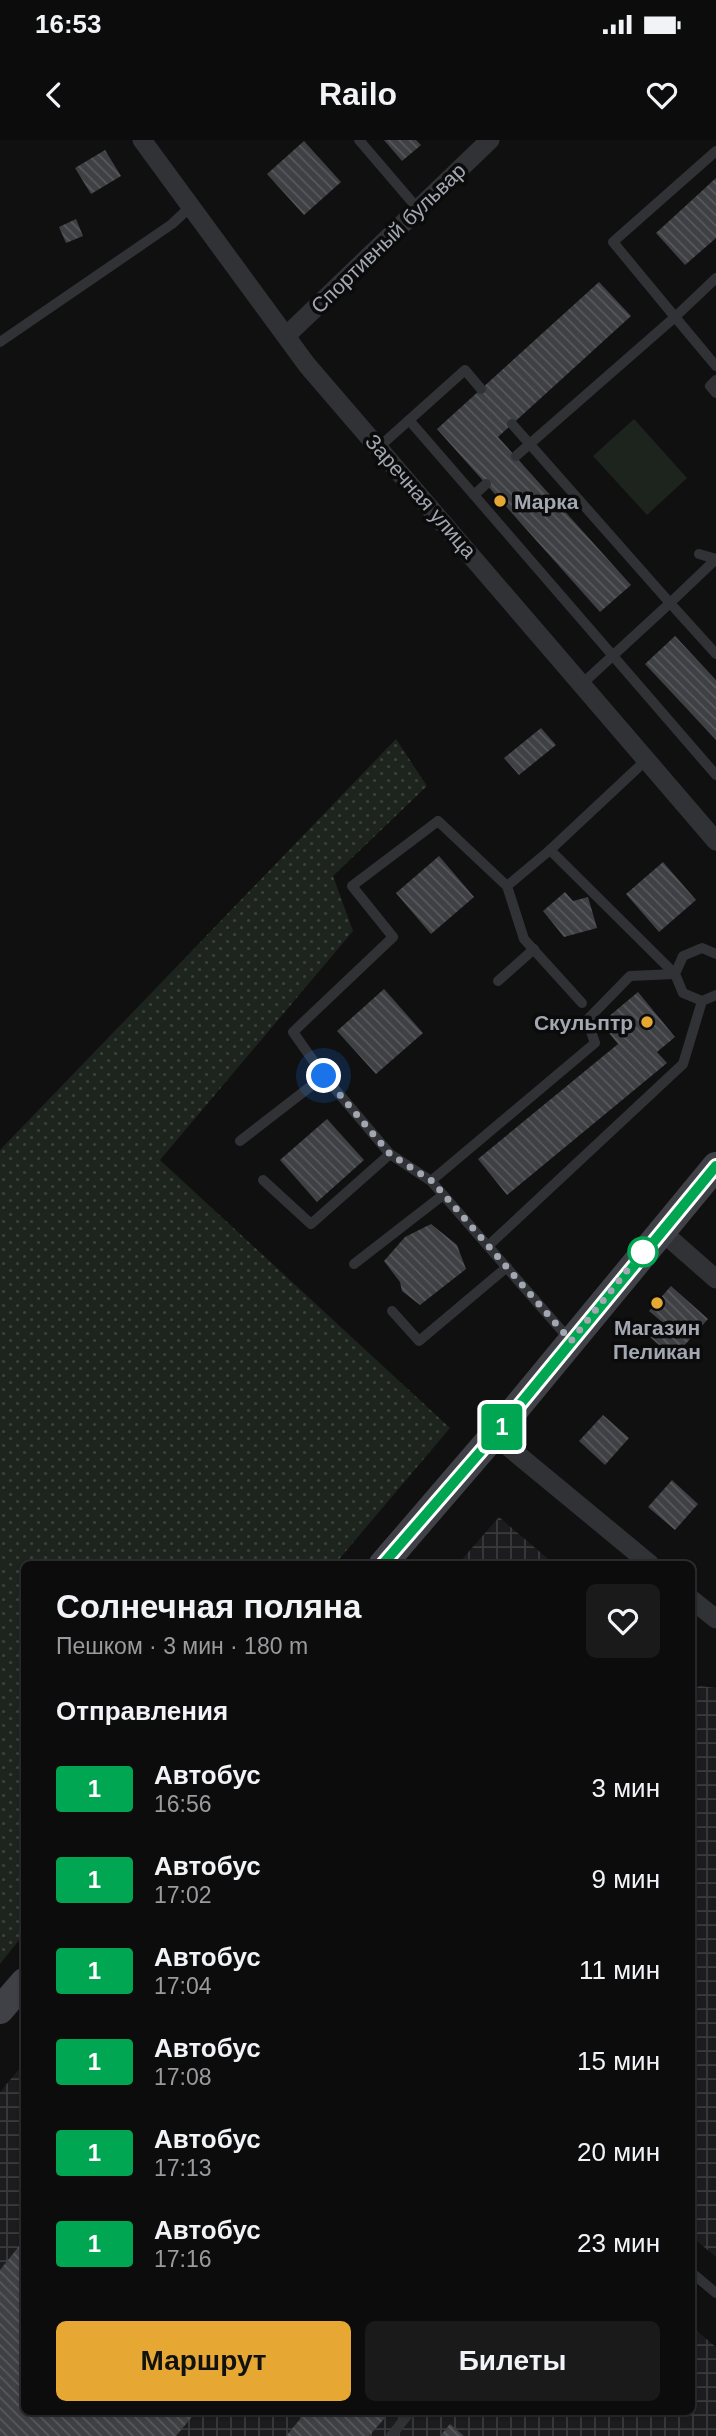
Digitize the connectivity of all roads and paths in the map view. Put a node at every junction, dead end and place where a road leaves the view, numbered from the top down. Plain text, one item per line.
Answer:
1 (142, 140) edge
2 (359, 140) edge
3 (490, 140) edge
4 (716, 151) edge
5 (189, 208) junction
6 (418, 209) junction
7 (716, 278) edge
8 (675, 317) junction
9 (286, 336) junction
10 (0, 342) edge
11 (716, 366) edge
12 (716, 380) edge
13 (481, 389) dead end
14 (716, 393) edge
15 (409, 420) junction
16 (512, 424) dead end
17 (530, 445) junction
18 (379, 447) junction
19 (516, 456) dead end
20 (486, 484) dead end
21 (474, 495) junction
22 (699, 554) dead end
23 (716, 559) edge
24 (670, 603) junction
25 (716, 654) edge
26 (612, 655) junction
27 (582, 684) junction
28 (645, 761) junction
29 (716, 775) edge
30 (716, 841) edge
31 (550, 850) junction
32 (507, 886) junction
33 (534, 950) junction
34 (716, 954) edge
35 (675, 974) junction
36 (498, 981) dead end
37 (716, 995) edge
38 (702, 1001) junction
39 (582, 1003) dead end
40 (324, 1076) junction
41 (240, 1141) dead end
42 (390, 1154) junction
43 (716, 1166) edge
44 (264, 1180) dead end
45 (432, 1181) junction
46 (443, 1195) junction
47 (660, 1230) junction
48 (488, 1246) junction
49 (354, 1264) dead end
50 (507, 1267) junction
51 (716, 1279) edge
52 (391, 1311) dead end
53 (571, 1341) junction
54 (494, 1436) junction
55 (386, 1561) edge
56 (646, 1561) edge
57 (695, 1602) edge
58 (716, 1619) edge
59 (21, 1986) edge
60 (0, 2010) edge
61 (695, 2275) edge
62 (716, 2293) edge
63 (408, 2415) edge
64 (391, 2436) edge

1 - 5 street, Заречная улица
2 - 6 lane
3 - 6 street, Спортивный бульвар
4 - 8 lane
5 - 9 street, Заречная улица
5 - 10 lane
6 - 9 street, Спортивный бульвар
7 - 8 lane
8 - 11 lane
8 - 17 lane
9 - 18 street, Заречная улица
12 - 14 lane
13 - 15 lane
15 - 18 lane
15 - 21 lane
16 - 17 lane
17 - 19 lane
17 - 24 lane
18 - 27 street, Заречная улица
20 - 21 lane
21 - 26 lane
22 - 23 lane
23 - 24 lane
24 - 25 lane
24 - 26 lane
26 - 27 lane
26 - 29 lane
27 - 28 street, Заречная улица
28 - 30 street, Заречная улица
28 - 31 lane
31 - 32 lane
31 - 35 lane
32 - 33 lane
32 - 40 lane
33 - 36 lane
33 - 39 lane
34 - 35 lane
35 - 38 lane
35 - 45 lane
37 - 38 lane
38 - 48 lane
40 - 41 lane
40 - 42 lane
42 - 44 lane
42 - 45 lane
43 - 47 street
45 - 46 lane
46 - 48 lane
46 - 49 lane
47 - 51 street
47 - 53 street
48 - 50 lane
50 - 52 lane
50 - 53 lane
53 - 54 street
54 - 55 street
54 - 56 street
57 - 58 street
59 - 60 street
61 - 62 lane
63 - 64 lane

